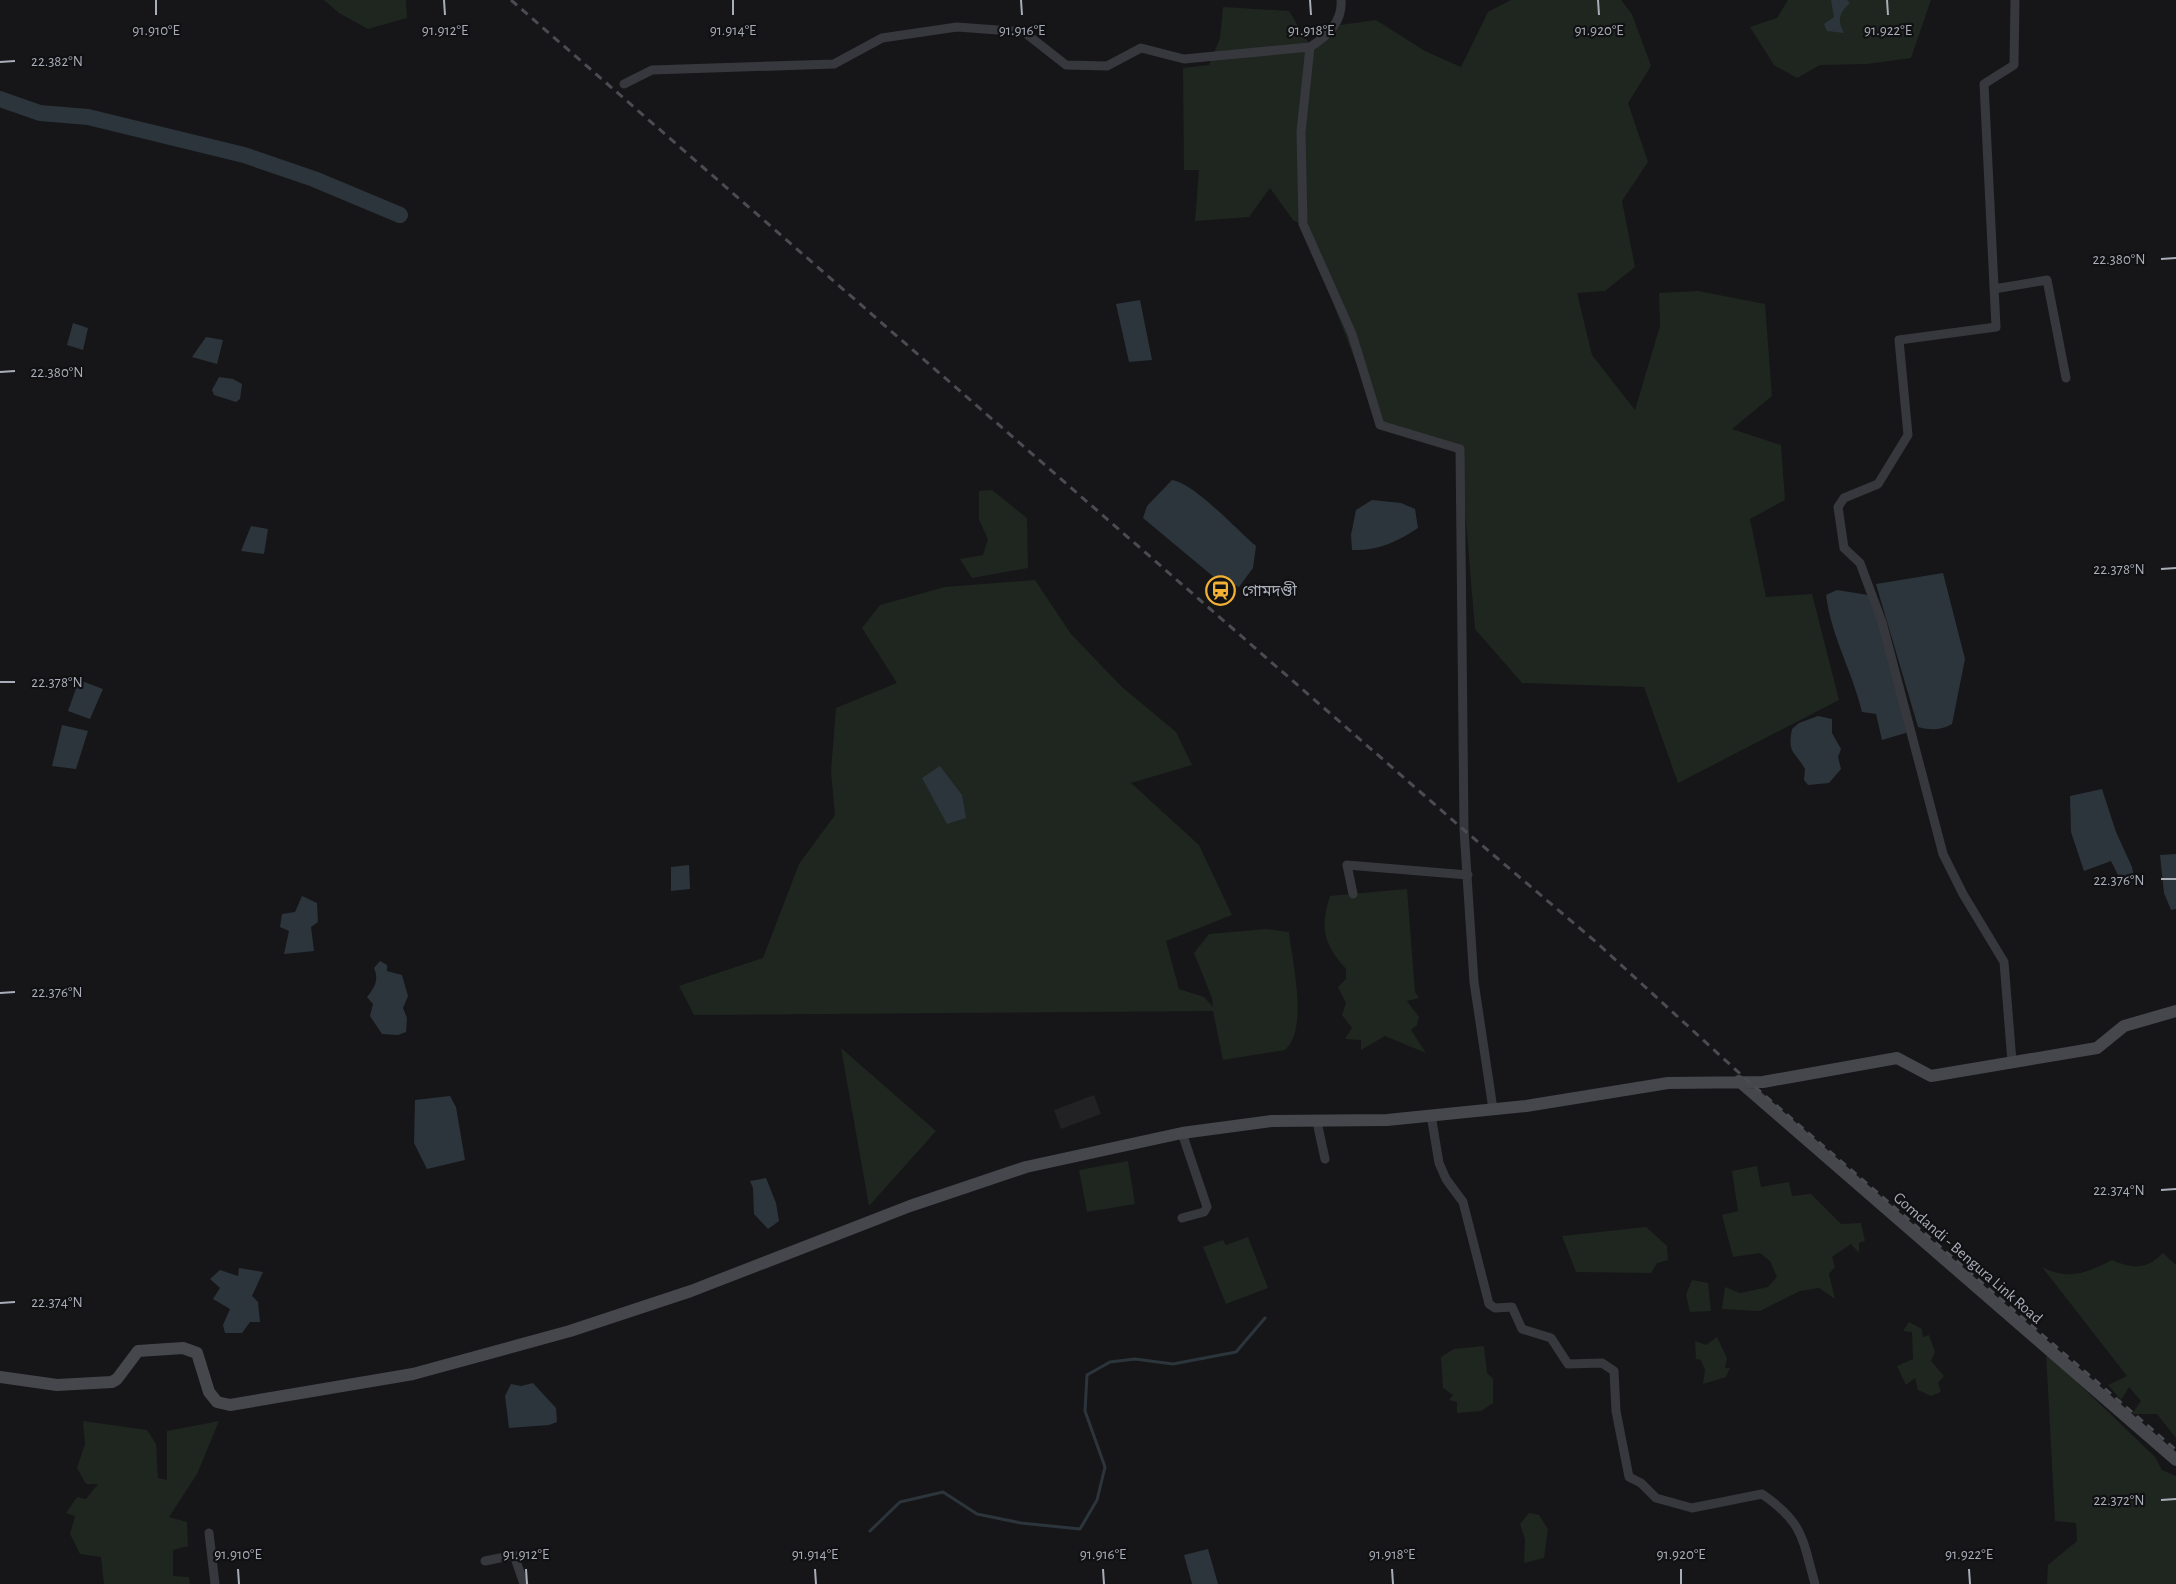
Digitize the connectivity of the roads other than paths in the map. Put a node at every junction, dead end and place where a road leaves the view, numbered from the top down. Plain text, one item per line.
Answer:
1 (1341, 0) edge
2 (2015, 0) edge
3 (1310, 47) junction
4 (624, 84) dead end
5 (1994, 289) junction
6 (2066, 378) dead end
7 (1468, 875) junction
8 (1353, 894) dead end
9 (2176, 1011) edge
10 (2012, 1062) junction
11 (1739, 1081) junction
12 (1493, 1109) junction
13 (1431, 1115) junction
14 (1317, 1122) junction
15 (1182, 1133) junction
16 (1325, 1159) dead end
17 (1182, 1218) dead end
18 (0, 1377) edge
19 (2176, 1460) edge
20 (209, 1533) dead end
21 (485, 1560) dead end
22 (215, 1584) edge
23 (524, 1584) edge
24 (1815, 1584) edge

1 - 3 street
2 - 5 street
3 - 4 street
3 - 7 street
5 - 6 street
5 - 10 street
7 - 8 street
7 - 12 street
9 - 10 main road
10 - 11 main road
11 - 12 main road
11 - 19 main road, Gomdandi - Bengura Link Road
12 - 13 main road
13 - 14 main road
13 - 24 street
14 - 15 main road
14 - 16 street
15 - 17 street
15 - 18 main road
20 - 22 street
21 - 23 street

